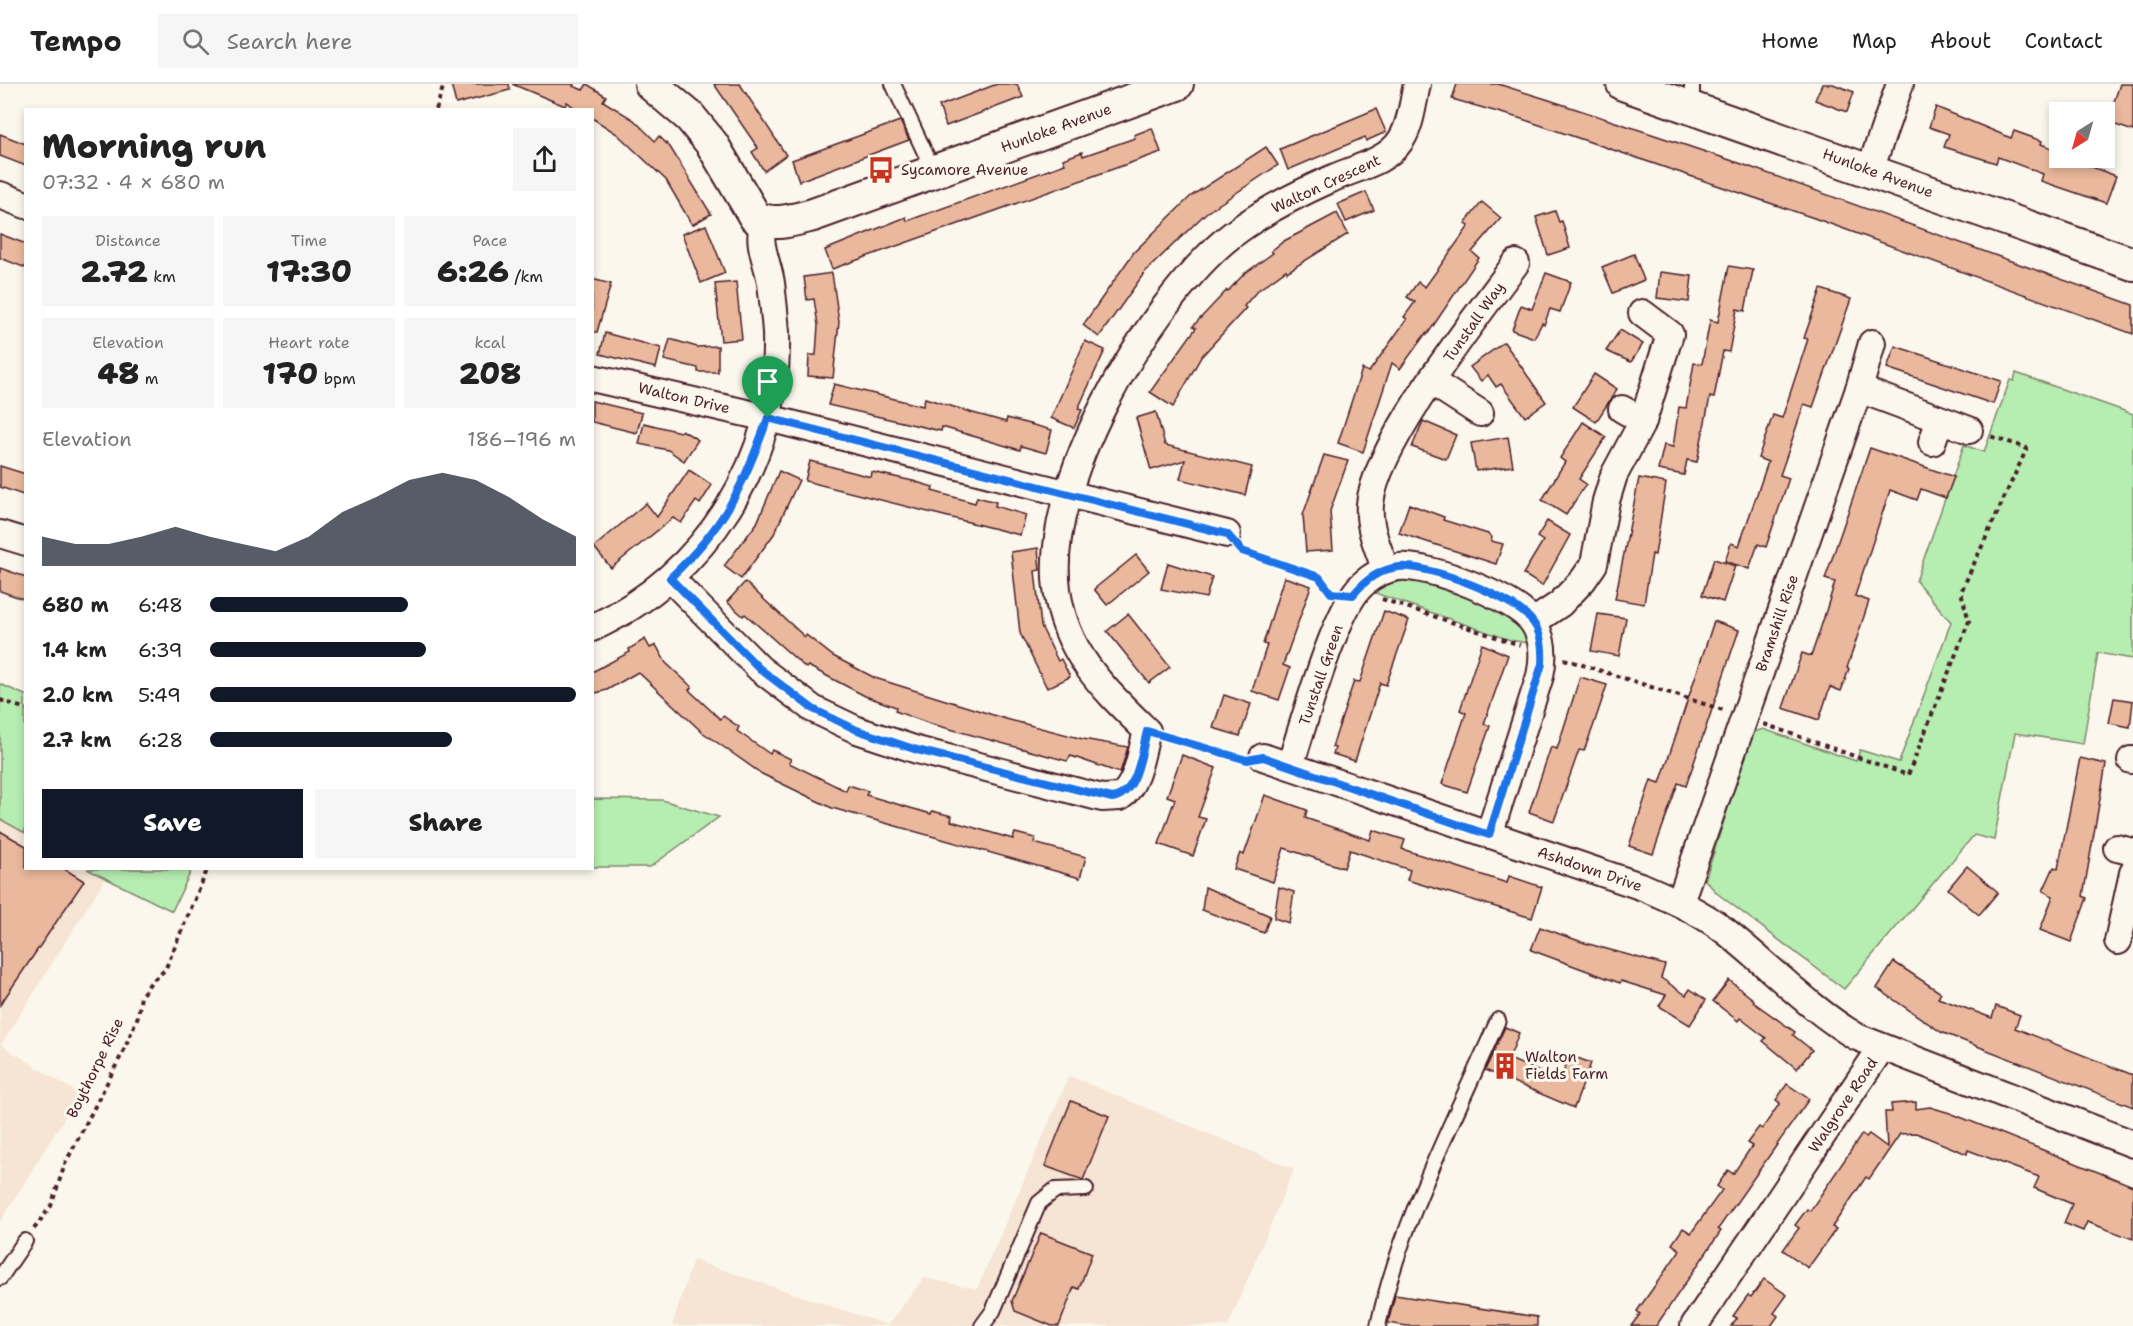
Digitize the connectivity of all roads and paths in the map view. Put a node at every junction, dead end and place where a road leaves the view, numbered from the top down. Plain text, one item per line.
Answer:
1 (444, 84) edge
2 (893, 84) edge
3 (1177, 84) edge
4 (1417, 84) edge
5 (1623, 84) edge
6 (1900, 84) edge
7 (663, 87) edge
8 (1692, 96) edge
9 (437, 108) edge
10 (1870, 170) junction
11 (934, 172) junction
12 (0, 195) edge
13 (24, 204) edge
14 (764, 222) junction
15 (2131, 258) edge
16 (1516, 263) dead end
17 (1642, 313) dead end
18 (1872, 343) dead end
19 (594, 377) edge
20 (1432, 382) junction
21 (1859, 390) junction
22 (1480, 413) dead end
23 (768, 418) junction
24 (1969, 430) joint
25 (1069, 495) junction
26 (0, 534) edge
27 (1227, 534) joint
28 (24, 541) edge
29 (1386, 570) junction
30 (670, 578) junction
31 (1353, 595) junction
32 (1533, 622) junction
33 (594, 627) edge
34 (0, 700) edge
35 (24, 708) edge
36 (1744, 717) junction
37 (1147, 731) junction
38 (1263, 757) joint
39 (1290, 766) junction
40 (1489, 835) junction
41 (207, 870) edge
42 (2133, 873) edge
43 (1680, 902) junction
44 (2118, 941) dead end
45 (1498, 1020) dead end
46 (1882, 1047) junction
47 (2133, 1144) edge
48 (1086, 1189) dead end
49 (25, 1241) joint
50 (0, 1278) edge
51 (982, 1326) edge
52 (1378, 1326) edge
53 (1694, 1326) edge

1 - 9 path
2 - 11 lane
3 - 11 street, Hunloke Avenue
4 - 25 street, Walton Crescent
5 - 8 street, Hunloke Avenue
6 - 10 street
7 - 14 street
8 - 10 street, Hunloke Avenue
10 - 15 street, Hunloke Avenue
11 - 14 street, Hunloke Avenue
12 - 13 street
14 - 23 street
16 - 20 street, Tunstall Way
17 - 32 street
18 - 21 street, Bramshill Rise
19 - 23 street, Walton Drive
20 - 22 street
20 - 29 street, Tunstall Way
21 - 24 street
21 - 36 street, Bramshill Rise
23 - 25 street, Walton Drive
23 - 30 street
24 - 36 path
25 - 27 street, Walton Drive
25 - 37 street, Walton Crescent
26 - 28 street
27 - 31 path
29 - 31 street, Tunstall Green
29 - 32 street
30 - 33 street
30 - 37 street
31 - 39 street, Tunstall Green
32 - 40 street
34 - 35 path
36 - 43 street, Bramshill Rise
37 - 38 path
38 - 39 street, Ashdown Drive
39 - 40 street, Ashdown Drive
40 - 43 street, Ashdown Drive
41 - 49 path, Boythorpe Rise
42 - 44 street
43 - 46 street, Ashdown Drive
45 - 52 lane
46 - 47 street, Walgrove Road
46 - 53 street, Walgrove Road
48 - 51 lane
49 - 50 lane

